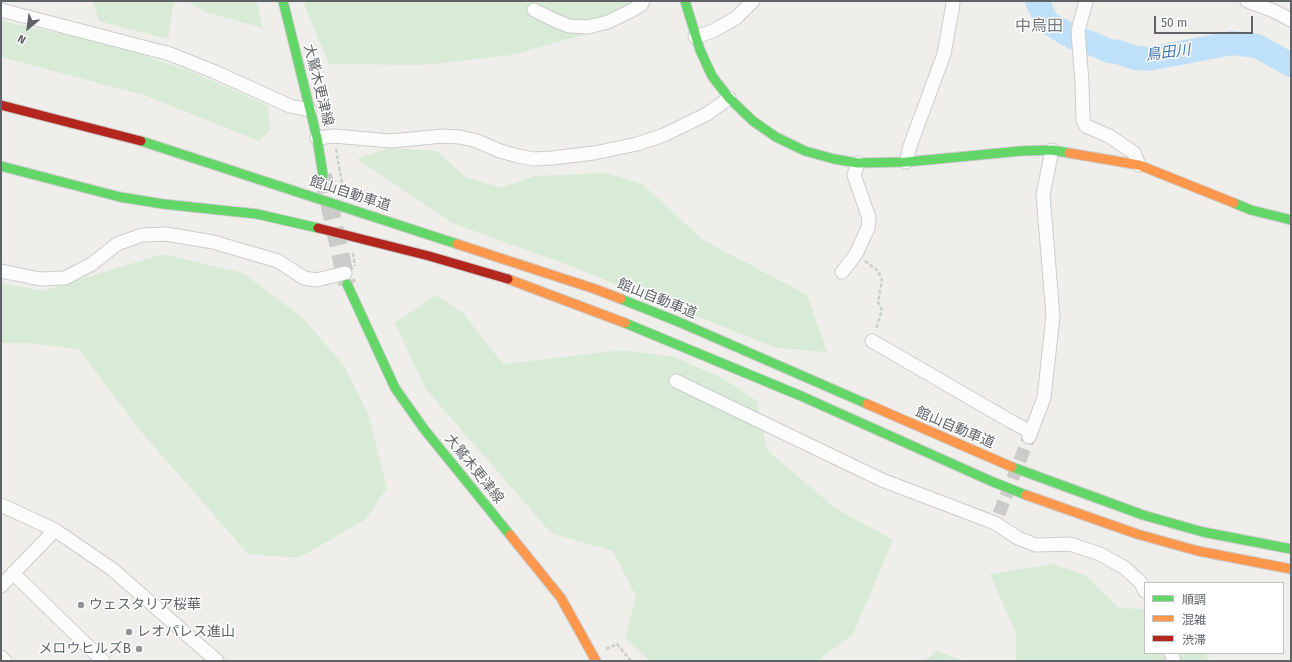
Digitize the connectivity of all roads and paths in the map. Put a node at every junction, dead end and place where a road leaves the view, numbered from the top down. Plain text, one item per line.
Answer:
1 (283, 1) edge
2 (643, 1) edge
3 (685, 1) edge
4 (754, 1) edge
5 (1086, 1) edge
6 (1247, 1) edge
7 (953, 4) dead end
8 (1, 10) edge
9 (534, 10) dead end
10 (1291, 20) edge
11 (695, 37) junction
12 (729, 98) junction
13 (1, 105) edge
14 (310, 110) junction
15 (334, 136) junction
16 (317, 138) junction
17 (1052, 150) junction
18 (906, 162) junction
19 (858, 163) junction
20 (1139, 165) junction
21 (1, 166) edge
22 (324, 175) tunnel mouth
23 (344, 194) dead end
24 (1291, 220) edge
25 (352, 247) dead end
26 (856, 254) junction
27 (1, 271) edge
28 (842, 272) dead end
29 (349, 276) junction
30 (872, 341) joint
31 (676, 381) dead end
32 (1, 505) edge
33 (55, 530) junction
34 (1291, 549) edge
35 (1291, 569) edge
36 (14, 573) junction
37 (1, 586) edge
38 (1144, 589) edge
39 (1, 657) edge
40 (595, 658) edge
41 (5, 661) edge
42 (103, 661) edge
43 (216, 661) edge
44 (631, 661) edge

1 - 14 main road, 大鷲木更津線
2 - 9 street
3 - 11 main road
4 - 11 street
5 - 20 street
6 - 10 street
7 - 18 street
8 - 14 street
11 - 12 main road
12 - 15 street
12 - 19 main road
13 - 34 main road, 館山自動車道
14 - 16 main road, 大鷲木更津線
15 - 16 street
15 - 23 path
16 - 22 main road, 大鷲木更津線
17 - 18 main road
17 - 20 main road
17 - 30 street
18 - 19 main road
19 - 26 street
20 - 24 main road
21 - 35 main road
25 - 29 path
26 - 28 street
26 - 30 path
27 - 29 street
29 - 40 main road, 大鷲木更津線
31 - 38 street
32 - 33 street
33 - 36 street
33 - 43 street
36 - 37 street
36 - 42 street
39 - 41 street
40 - 44 path

